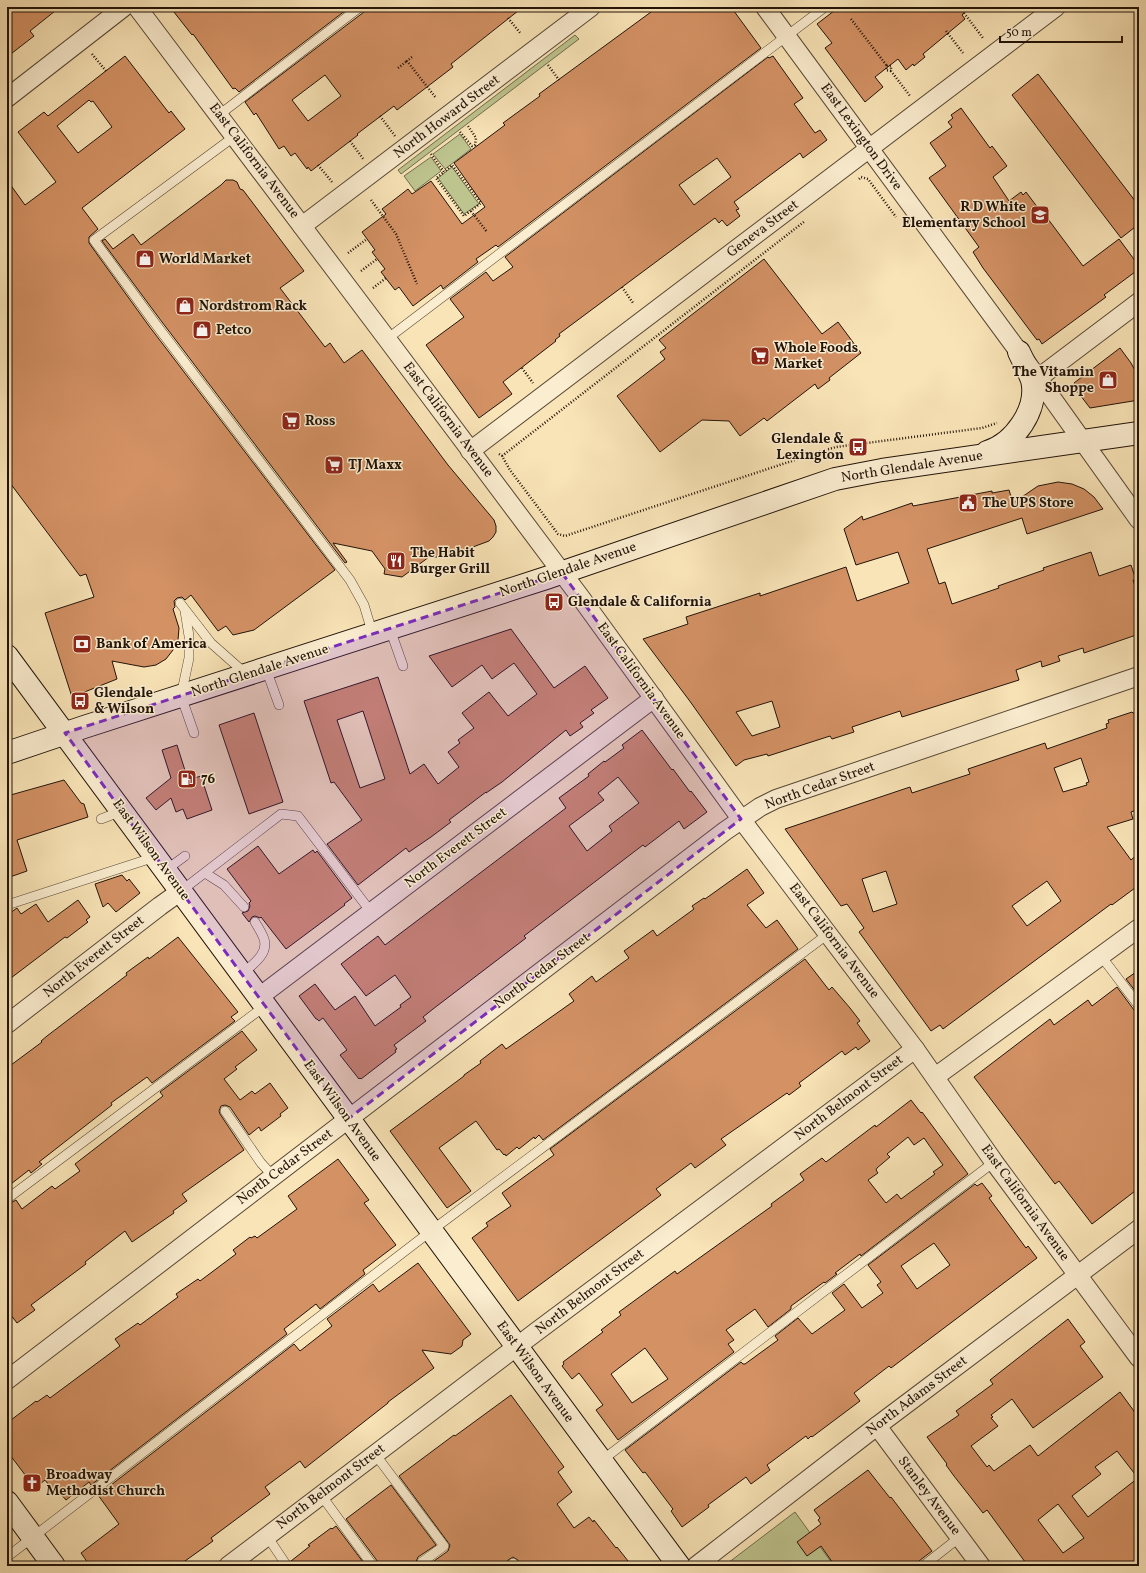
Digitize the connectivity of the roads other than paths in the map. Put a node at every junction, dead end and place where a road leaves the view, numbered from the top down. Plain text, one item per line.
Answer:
1 (124, 7) edge
2 (137, 7) edge
3 (360, 7) edge
4 (591, 7) edge
5 (765, 7) edge
6 (825, 7) edge
7 (1056, 7) edge
8 (786, 36) junction
9 (7, 98) edge
10 (219, 115) junction
11 (235, 136) junction
12 (869, 148) junction
13 (302, 226) junction
14 (1139, 302) edge
15 (387, 339) junction
16 (1019, 352) junction
17 (1037, 379) junction
18 (1139, 433) edge
19 (1083, 442) junction
20 (470, 451) junction
21 (966, 458) junction
22 (1139, 520) edge
23 (562, 573) junction
24 (382, 632) junction
25 (7, 656) edge
26 (403, 666) dead end
27 (257, 672) junction
28 (1139, 676) edge
29 (181, 696) junction
30 (654, 698) junction
31 (279, 706) dead end
32 (65, 733) junction
33 (194, 733) dead end
34 (7, 753) edge
35 (122, 811) junction
36 (101, 819) dead end
37 (741, 819) junction
38 (186, 856) dead end
39 (161, 864) junction
40 (205, 873) junction
41 (181, 891) junction
42 (7, 905) edge
43 (244, 907) dead end
44 (371, 912) junction
45 (255, 922) dead end
46 (1139, 928) edge
47 (828, 934) junction
48 (1102, 956) junction
49 (242, 974) junction
50 (262, 1001) junction
51 (1139, 1006) edge
52 (7, 1024) edge
53 (915, 1049) junction
54 (934, 1077) junction
55 (224, 1111) dead end
56 (348, 1119) junction
57 (994, 1162) junction
58 (273, 1176) junction
59 (7, 1199) edge
60 (1139, 1229) edge
61 (431, 1231) junction
62 (1078, 1275) junction
63 (516, 1346) junction
64 (1139, 1358) edge
65 (7, 1380) edge
66 (877, 1426) junction
67 (375, 1454) junction
68 (601, 1461) junction
69 (321, 1496) junction
70 (7, 1502) edge
71 (267, 1536) junction
72 (33, 1537) junction
73 (960, 1537) junction
74 (7, 1557) edge
75 (422, 1562) dead end
76 (54, 1566) edge
77 (228, 1566) edge
78 (288, 1566) edge
79 (374, 1566) edge
80 (679, 1566) edge
81 (696, 1566) edge
82 (924, 1566) edge
83 (981, 1566) edge

1 - 9 street
2 - 10 street, East California Avenue
3 - 10 lane
4 - 13 street, North Howard Street
5 - 8 street, East Lexington Drive
6 - 8 lane
7 - 12 street, Geneva Street
8 - 12 street, East Lexington Drive
8 - 15 lane
10 - 11 street, East California Avenue
11 - 13 street, East California Avenue
11 - 24 lane
12 - 16 street, East Lexington Drive
12 - 20 street, Geneva Street
13 - 15 street, East California Avenue
14 - 17 street
15 - 20 street, East California Avenue
16 - 17 street, East Lexington Drive
16 - 21 main road
17 - 19 street, East Lexington Drive
18 - 19 main road, North Glendale Avenue
19 - 21 main road, North Glendale Avenue
19 - 22 street, East Lexington Drive
20 - 23 street, East California Avenue
21 - 23 main road, North Glendale Avenue
23 - 24 main road, North Glendale Avenue
23 - 30 street, East California Avenue
24 - 26 lane
24 - 27 main road, North Glendale Avenue
25 - 32 main road, East Wilson Avenue
27 - 29 main road, North Glendale Avenue
27 - 29 lane
27 - 31 lane
28 - 37 street, North Cedar Street
29 - 32 main road, North Glendale Avenue
29 - 33 lane
30 - 37 street, East California Avenue
30 - 44 street, North Everett Street
32 - 34 main road, North Glendale Avenue
32 - 35 main road, East Wilson Avenue
35 - 36 lane
35 - 39 main road, East Wilson Avenue
37 - 47 street, East California Avenue
37 - 56 street, North Cedar Street
38 - 39 lane
39 - 41 main road, East Wilson Avenue
39 - 42 lane
40 - 41 lane
40 - 43 lane
40 - 44 lane
41 - 49 main road, East Wilson Avenue
41 - 52 street, North Everett Street
44 - 50 street, North Everett Street
45 - 49 lane
46 - 48 street
47 - 53 street, East California Avenue
47 - 61 lane
48 - 51 lane
48 - 54 street
49 - 50 main road, East Wilson Avenue
50 - 56 main road, East Wilson Avenue
50 - 59 lane
53 - 54 street, East California Avenue
53 - 63 street, North Belmont Street
54 - 57 street, East California Avenue
55 - 58 lane
56 - 58 street, North Cedar Street
56 - 61 main road, East Wilson Avenue
57 - 62 street, East California Avenue
57 - 68 lane
58 - 65 street, North Cedar Street
60 - 62 street, North Adams Street
61 - 63 main road, East Wilson Avenue
61 - 72 lane
62 - 64 street, East California Avenue
62 - 66 street, North Adams Street
63 - 67 street, North Belmont Street
63 - 68 main road, East Wilson Avenue
66 - 73 street, Stanley Avenue
66 - 81 street, North Adams Street
67 - 69 street, North Belmont Street
67 - 75 lane
68 - 80 main road, East Wilson Avenue
69 - 71 street, North Belmont Street
69 - 79 lane
70 - 72 main road
71 - 77 street, North Belmont Street
71 - 78 lane
72 - 74 lane
72 - 76 main road
73 - 82 lane
73 - 83 street, Stanley Avenue

